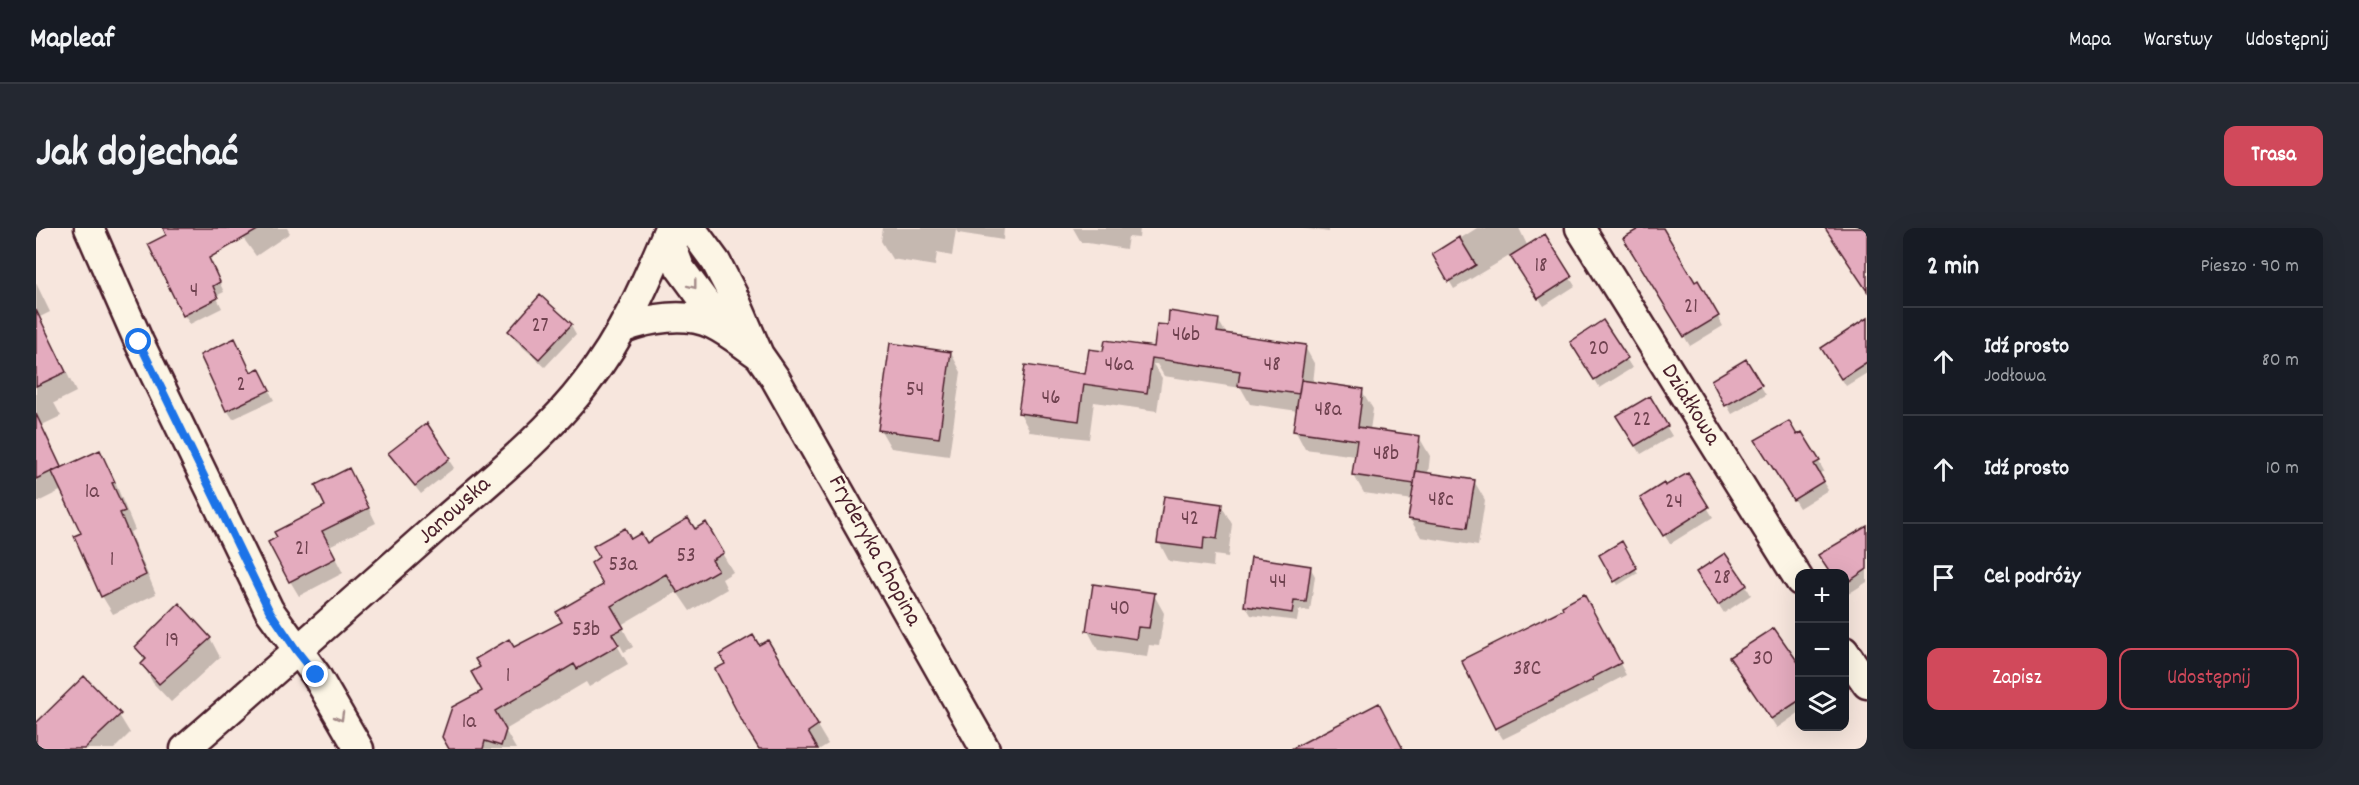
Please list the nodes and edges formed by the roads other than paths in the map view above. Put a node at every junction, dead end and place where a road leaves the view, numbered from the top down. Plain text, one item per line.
1 (89, 228) edge
2 (1580, 228) edge
3 (676, 230) edge
4 (624, 328) junction
5 (728, 334) junction
6 (759, 355) junction
7 (1795, 573) edge
8 (297, 651) junction
9 (1849, 657) edge
10 (1867, 684) edge
11 (185, 749) edge
12 (358, 749) edge
13 (985, 749) edge

1 - 8 street
2 - 7 street, Działkowa
3 - 4 street, Janowska
3 -> 5 street, Fryderyka Chopina
3 - 6 street, Fryderyka Chopina
4 - 5 street, Fryderyka Chopina
4 - 8 street, Janowska
5 - 6 street, Fryderyka Chopina
6 - 13 street, Fryderyka Chopina
8 - 11 street, Janowska
8 -> 12 street
9 - 10 street

